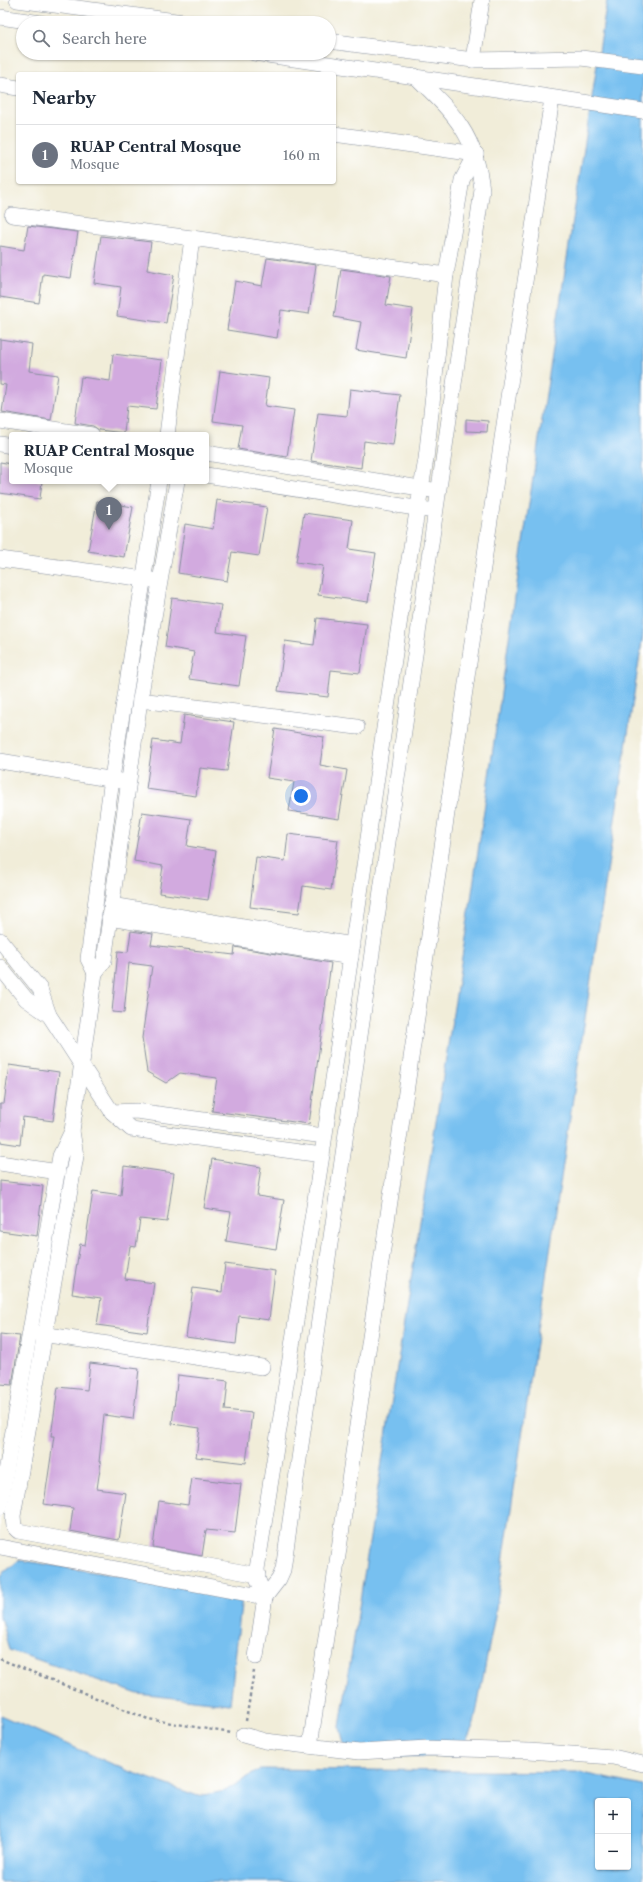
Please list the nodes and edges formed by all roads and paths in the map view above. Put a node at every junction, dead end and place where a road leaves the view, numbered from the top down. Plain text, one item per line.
1 (17, 0) edge
2 (482, 0) edge
3 (57, 3) edge
4 (144, 16) edge
5 (0, 17) edge
6 (16, 19) edge
7 (336, 42) edge
8 (303, 60) edge
9 (473, 60) junction
10 (643, 66) edge
11 (415, 76) junction
12 (0, 85) edge
13 (16, 88) edge
14 (552, 98) junction
15 (643, 111) edge
16 (336, 134) edge
17 (476, 154) junction
18 (12, 215) dead end
19 (192, 238) junction
20 (446, 275) junction
21 (0, 422) edge
22 (71, 432) edge
23 (168, 432) edge
24 (209, 453) edge
25 (209, 475) edge
26 (158, 484) edge
27 (176, 484) edge
28 (422, 488) junction
29 (439, 491) junction
30 (419, 508) junction
31 (437, 511) junction
32 (0, 559) edge
33 (143, 579) junction
34 (160, 581) junction
35 (140, 700) junction
36 (357, 727) dead end
37 (0, 761) edge
38 (128, 782) junction
39 (110, 912) junction
40 (0, 940) edge
41 (352, 951) junction
42 (373, 956) junction
43 (0, 967) edge
44 (95, 973) junction
45 (49, 1015) junction
46 (82, 1065) junction
47 (72, 1131) junction
48 (323, 1146) junction
49 (344, 1149) junction
50 (0, 1163) edge
51 (58, 1172) junction
52 (38, 1333) junction
53 (262, 1367) dead end
54 (0, 1507) edge
55 (0, 1547) edge
56 (258, 1575) junction
57 (265, 1597) junction
58 (256, 1657) joint
59 (0, 1659) edge
60 (243, 1735) junction
61 (310, 1746) junction
62 (643, 1764) edge

1 - 3 street
2 - 9 street
3 - 4 street
5 - 6 street
7 - 9 street
8 - 11 street
9 - 10 street
11 - 14 street
11 - 17 street
12 - 13 street
14 - 15 street
14 - 61 street
16 - 17 street
17 - 20 street
17 - 29 street
18 - 19 street
19 - 20 street
19 - 23 street
20 - 28 street
21 - 22 street
24 - 28 street
25 - 30 street
26 - 33 street
27 - 34 street
28 - 29 street
28 - 30 street
29 - 31 street
30 - 31 street
30 - 41 street
31 - 42 street
32 - 33 street
33 - 34 street
33 - 44 street
34 - 35 street
35 - 36 street
35 - 38 street
37 - 38 street
38 - 39 street
39 - 41 street
39 - 44 street
40 - 45 street
41 - 42 street
41 - 48 street
42 - 49 street
43 - 45 street
44 - 46 street
45 - 46 street
46 - 47 street
46 - 48 street
47 - 51 street
47 - 52 street
48 - 49 street
48 - 56 street
49 - 57 street
50 - 51 street
51 - 52 street
52 - 53 street
52 - 54 street
52 - 56 street
55 - 57 street
56 - 57 street
57 - 58 street
58 - 60 path
59 - 60 path
60 - 61 street
61 - 62 street

